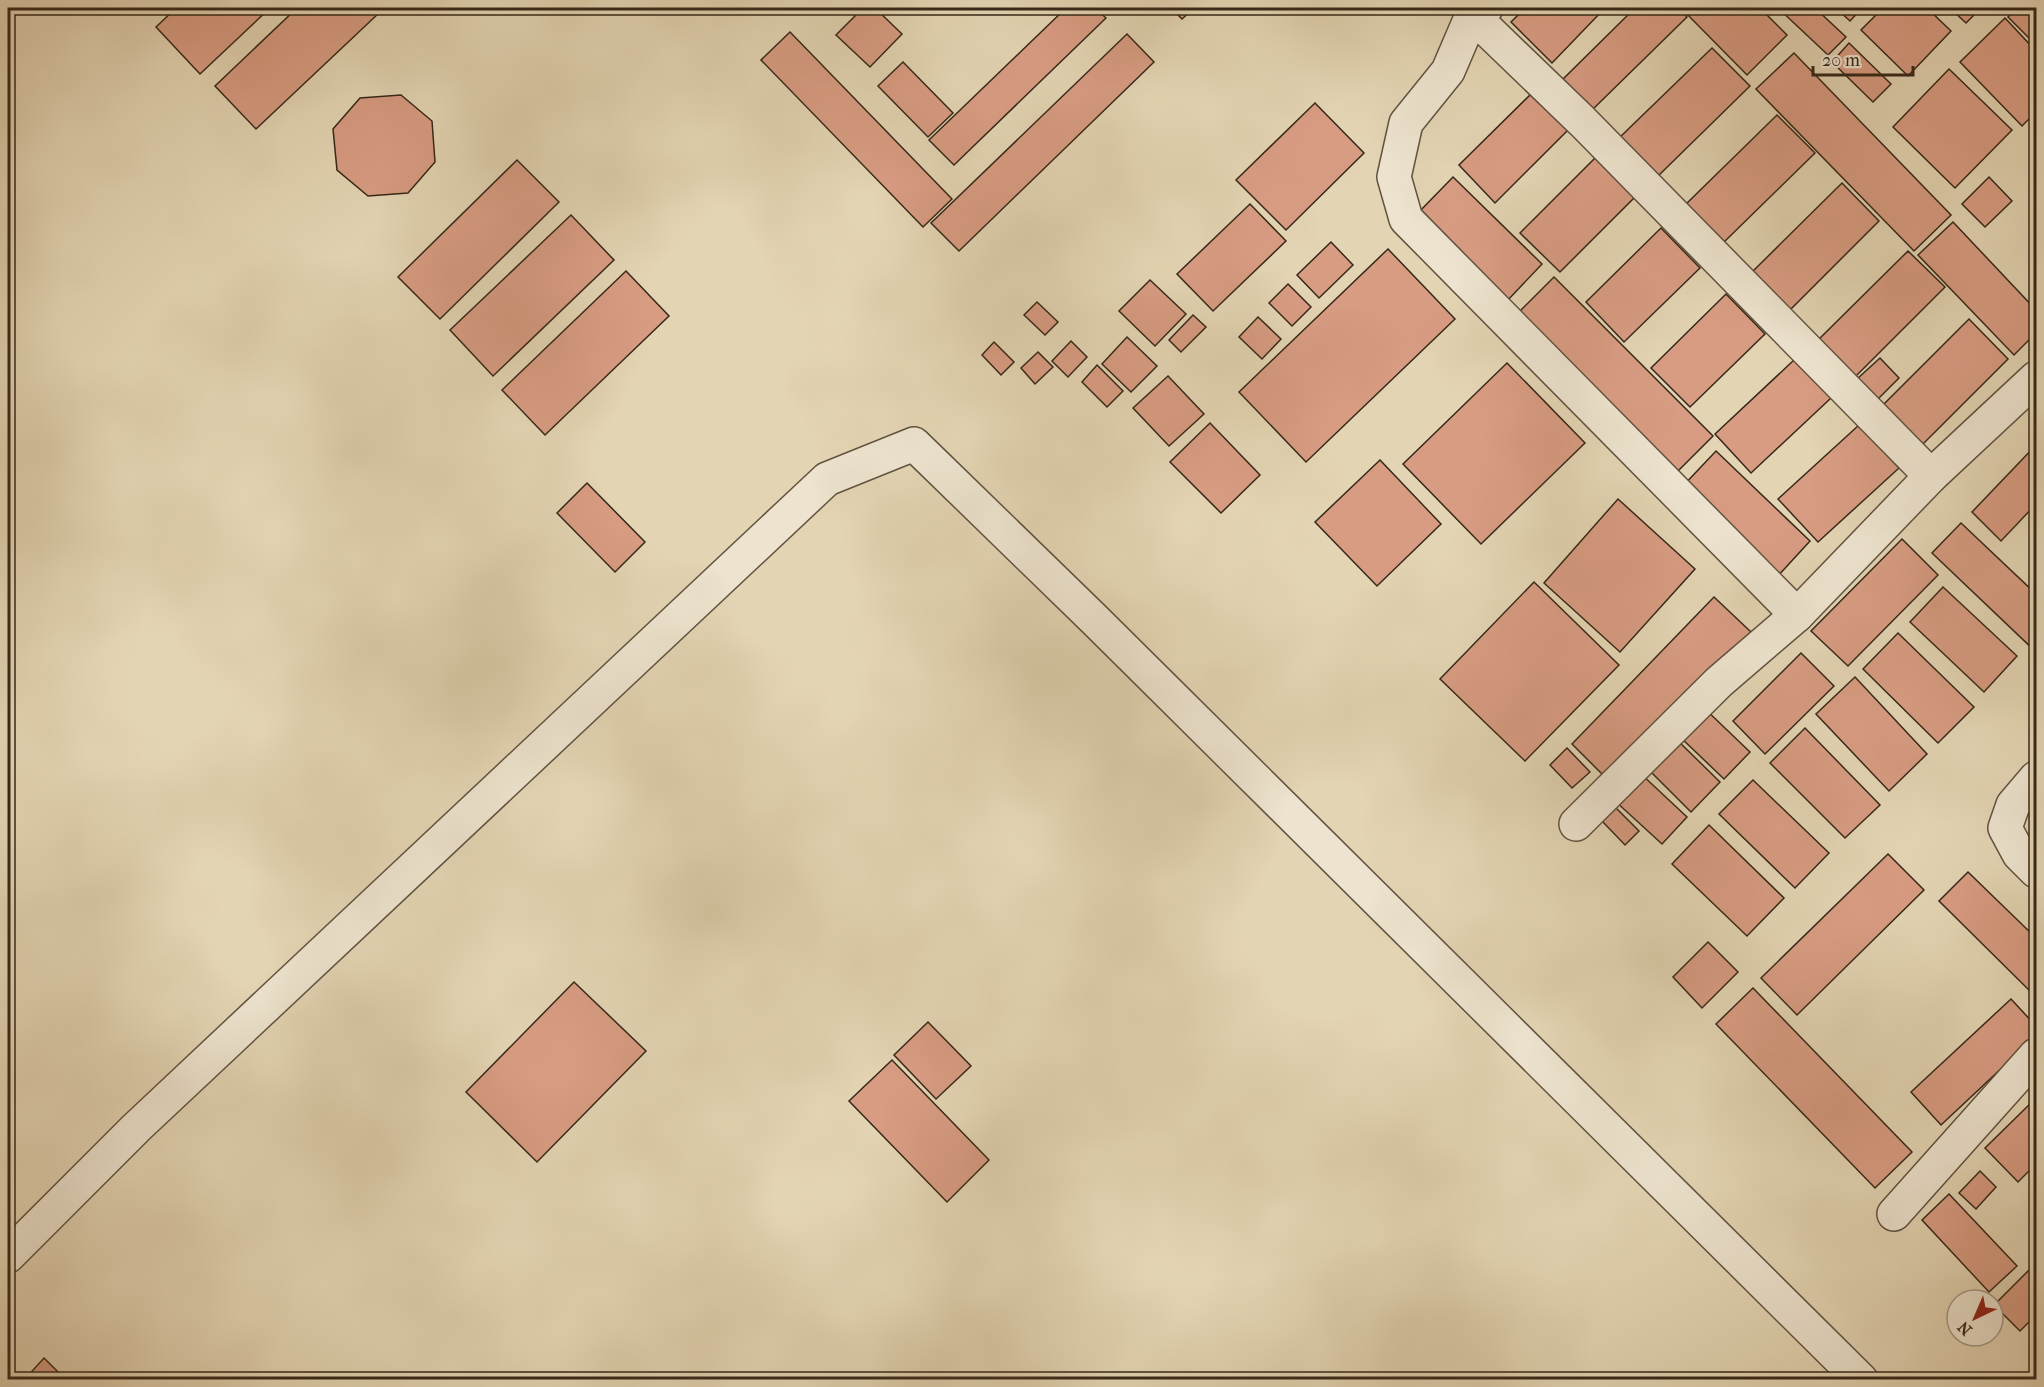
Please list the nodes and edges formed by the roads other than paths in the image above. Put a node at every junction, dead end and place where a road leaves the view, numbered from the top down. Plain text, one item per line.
1 (1479, 11) edge
2 (2037, 378) edge
3 (1931, 476) junction
4 (1797, 615) junction
5 (2037, 778) edge
6 (1576, 824) dead end
7 (2037, 871) edge
8 (2037, 1055) edge
9 (1894, 1214) dead end
10 (8, 1256) edge
11 (1860, 1380) edge

1 - 3 street
1 - 4 street
2 - 3 street
3 - 4 street
4 - 6 street
5 - 7 street
8 - 9 street
10 - 11 street

